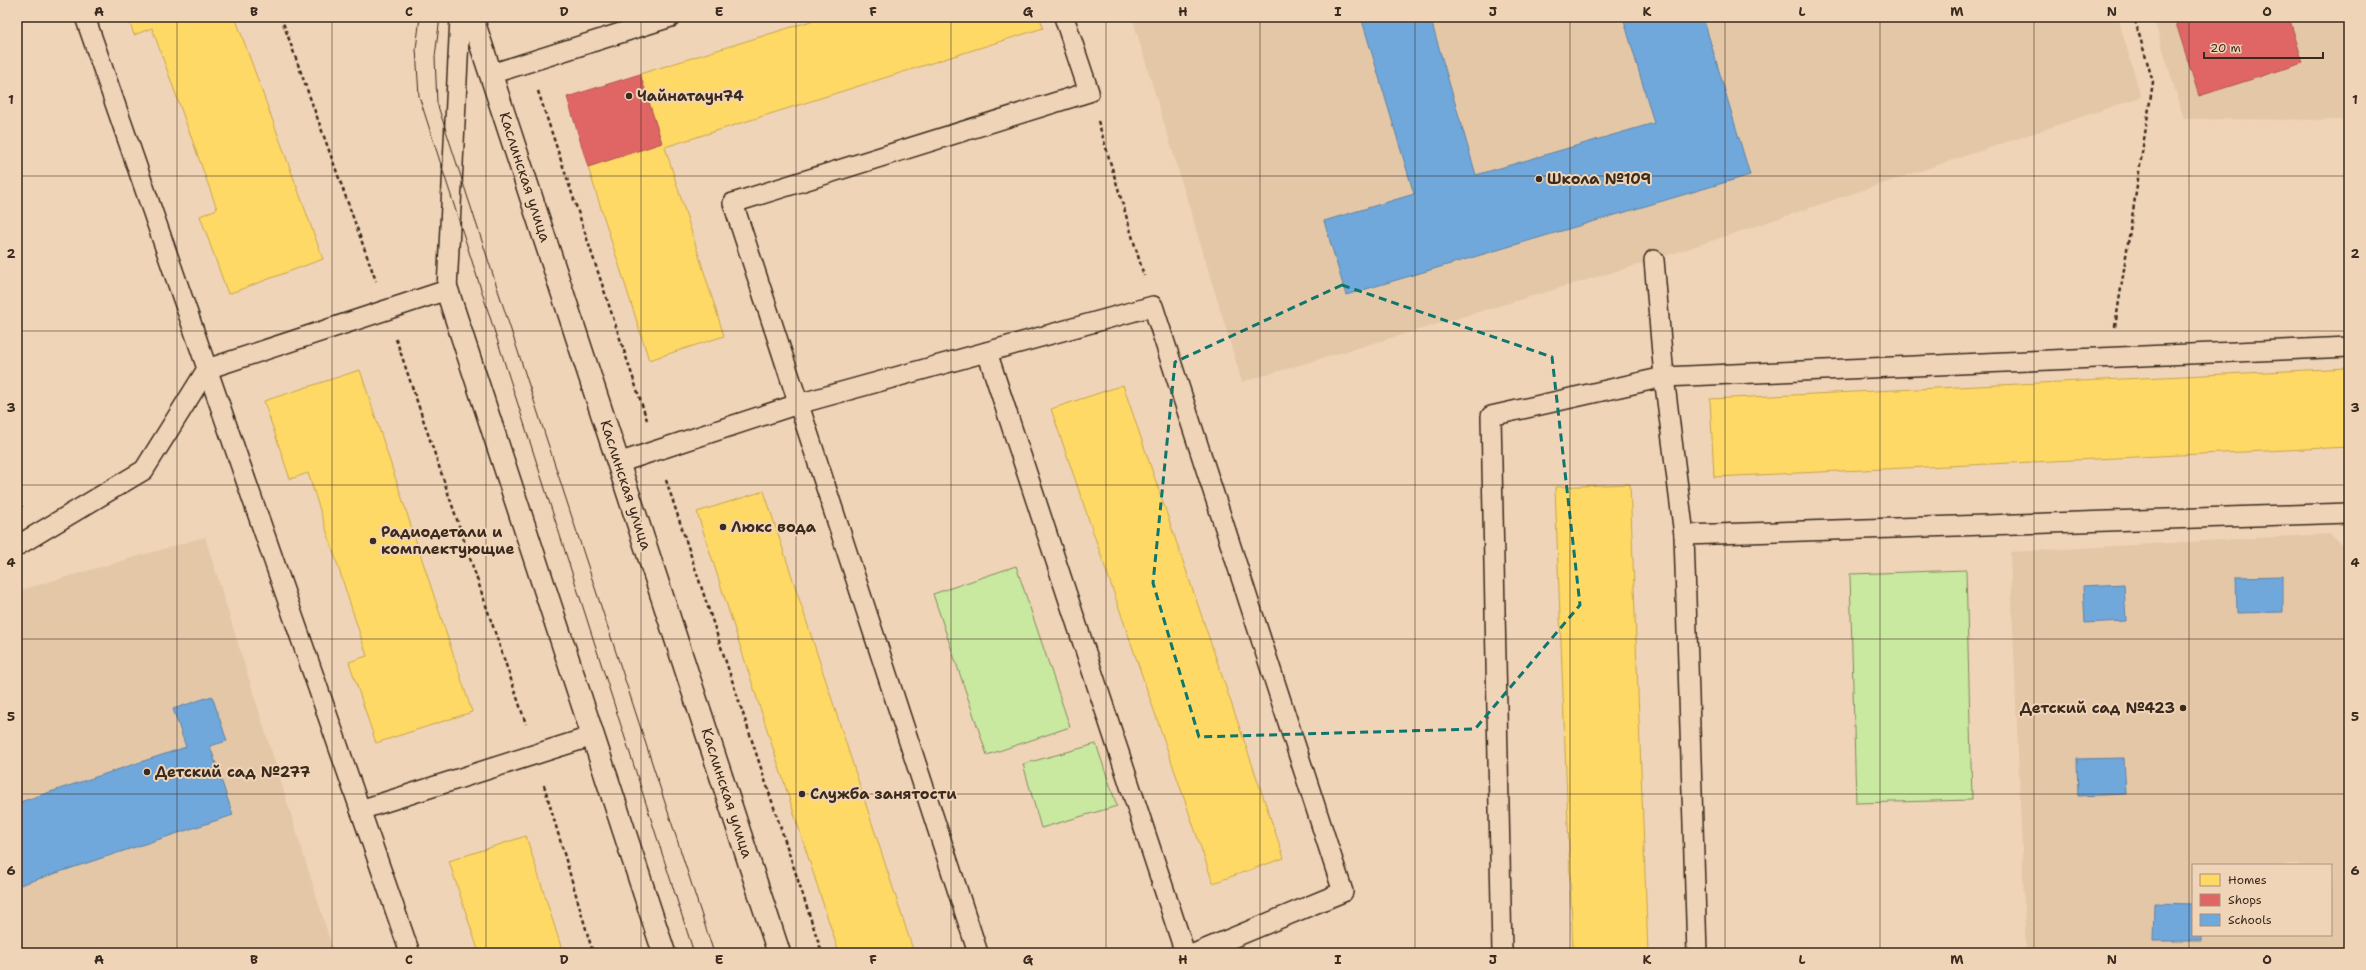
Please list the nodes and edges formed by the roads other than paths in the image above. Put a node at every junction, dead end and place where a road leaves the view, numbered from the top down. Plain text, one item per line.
1 (85, 17) edge
2 (460, 17) edge
3 (472, 17) edge
4 (671, 17) edge
5 (1064, 17) edge
6 (491, 74) junction
7 (1654, 260) dead end
8 (447, 290) junction
9 (2349, 347) edge
10 (987, 352) junction
11 (207, 369) junction
12 (1664, 377) junction
13 (798, 404) junction
14 (618, 463) junction
15 (2349, 513) edge
16 (1684, 535) junction
17 (17, 546) edge
18 (593, 736) junction
19 (360, 810) junction
20 (410, 953) edge
21 (664, 953) edge
22 (779, 953) edge
23 (978, 953) edge
24 (1186, 953) edge
25 (1196, 953) edge
26 (1502, 953) edge
27 (1697, 953) edge

1 - 11 lane
2 - 8 lane
3 - 6 main road, Каслинская улица
4 - 6 lane
5 - 13 lane
6 - 14 main road, Каслинская улица
7 - 12 lane
8 - 11 lane
8 - 18 main road
9 - 12 lane
10 - 13 lane
10 - 24 lane
10 - 25 lane
11 - 17 lane
11 - 19 lane
12 - 16 lane
12 - 26 lane
13 - 14 lane
13 - 23 lane
14 - 22 main road, Каслинская улица
15 - 16 lane
16 - 27 lane
18 - 19 lane
18 - 21 main road
19 - 20 lane

